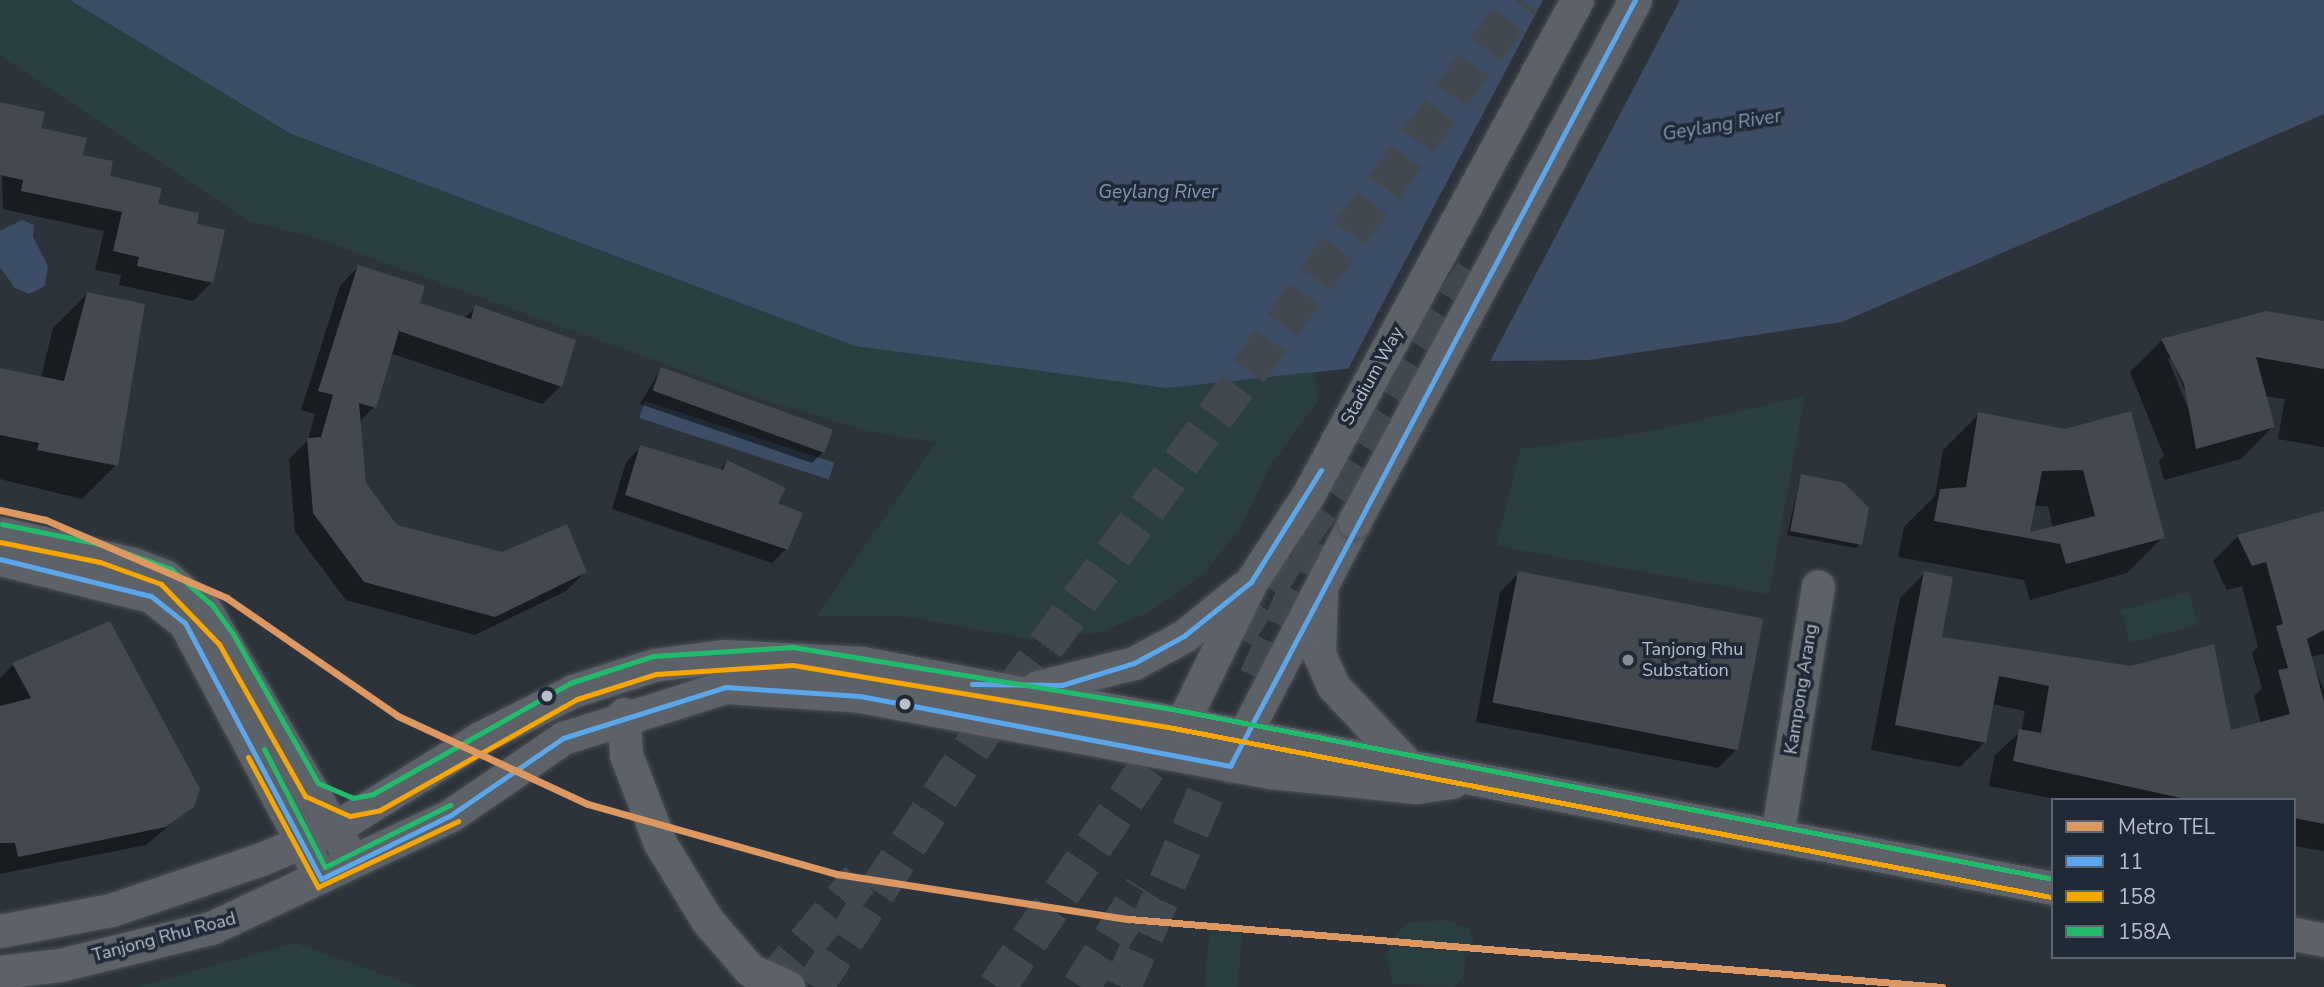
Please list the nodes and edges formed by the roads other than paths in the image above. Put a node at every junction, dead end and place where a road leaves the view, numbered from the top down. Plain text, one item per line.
1 (1577, 0) edge
2 (1634, 0) edge
3 (0, 533) edge
4 (0, 559) edge
5 (1251, 582) junction
6 (1322, 583) junction
7 (1818, 586) dead end
8 (196, 617) junction
9 (1012, 689) junction
10 (624, 714) junction
11 (1184, 721) junction
12 (1243, 735) junction
13 (1168, 752) junction
14 (1404, 761) junction
15 (1230, 766) junction
16 (1478, 778) junction
17 (312, 790) junction
18 (376, 802) junction
19 (335, 828) junction
20 (1777, 836) junction
21 (302, 840) junction
22 (353, 864) junction
23 (321, 878) junction
24 (2051, 888) edge
25 (0, 931) edge
26 (2296, 934) edge
27 (2324, 940) edge
28 (0, 972) edge
29 (788, 987) edge

1 - 5 street, Stadium Way
2 - 6 street, bridge
3 - 8 street
4 - 8 street
5 - 9 street
5 - 11 street, Stadium Way
6 - 12 street
6 - 14 street
7 - 20 street, Kampong Arang
8 - 17 street
8 - 21 street
9 - 11 street, Tanjong Rhu Road
9 - 18 street, Tanjong Rhu Road
10 - 13 street, Tanjong Rhu Road
10 - 22 street, Tanjong Rhu Road
10 - 29 street
11 - 12 street, Tanjong Rhu Road
11 - 13 street, Stadium Way
12 - 14 street, Tanjong Rhu Road
12 - 15 street
13 - 15 street, Tanjong Rhu Road
14 - 16 street, Tanjong Rhu Road
15 - 16 street, Tanjong Rhu Road
16 - 20 street, Tanjong Rhu Road
17 - 18 street, Tanjong Rhu Road
17 - 19 street
18 - 19 street, Tanjong Rhu Road
19 - 21 street, Tanjong Rhu Road
19 - 22 street
20 - 24 street, Tanjong Rhu Road
21 - 23 street
21 - 25 street, Tanjong Rhu Road
22 - 23 street, Tanjong Rhu Road
23 - 28 street, Tanjong Rhu Road
26 - 27 street

